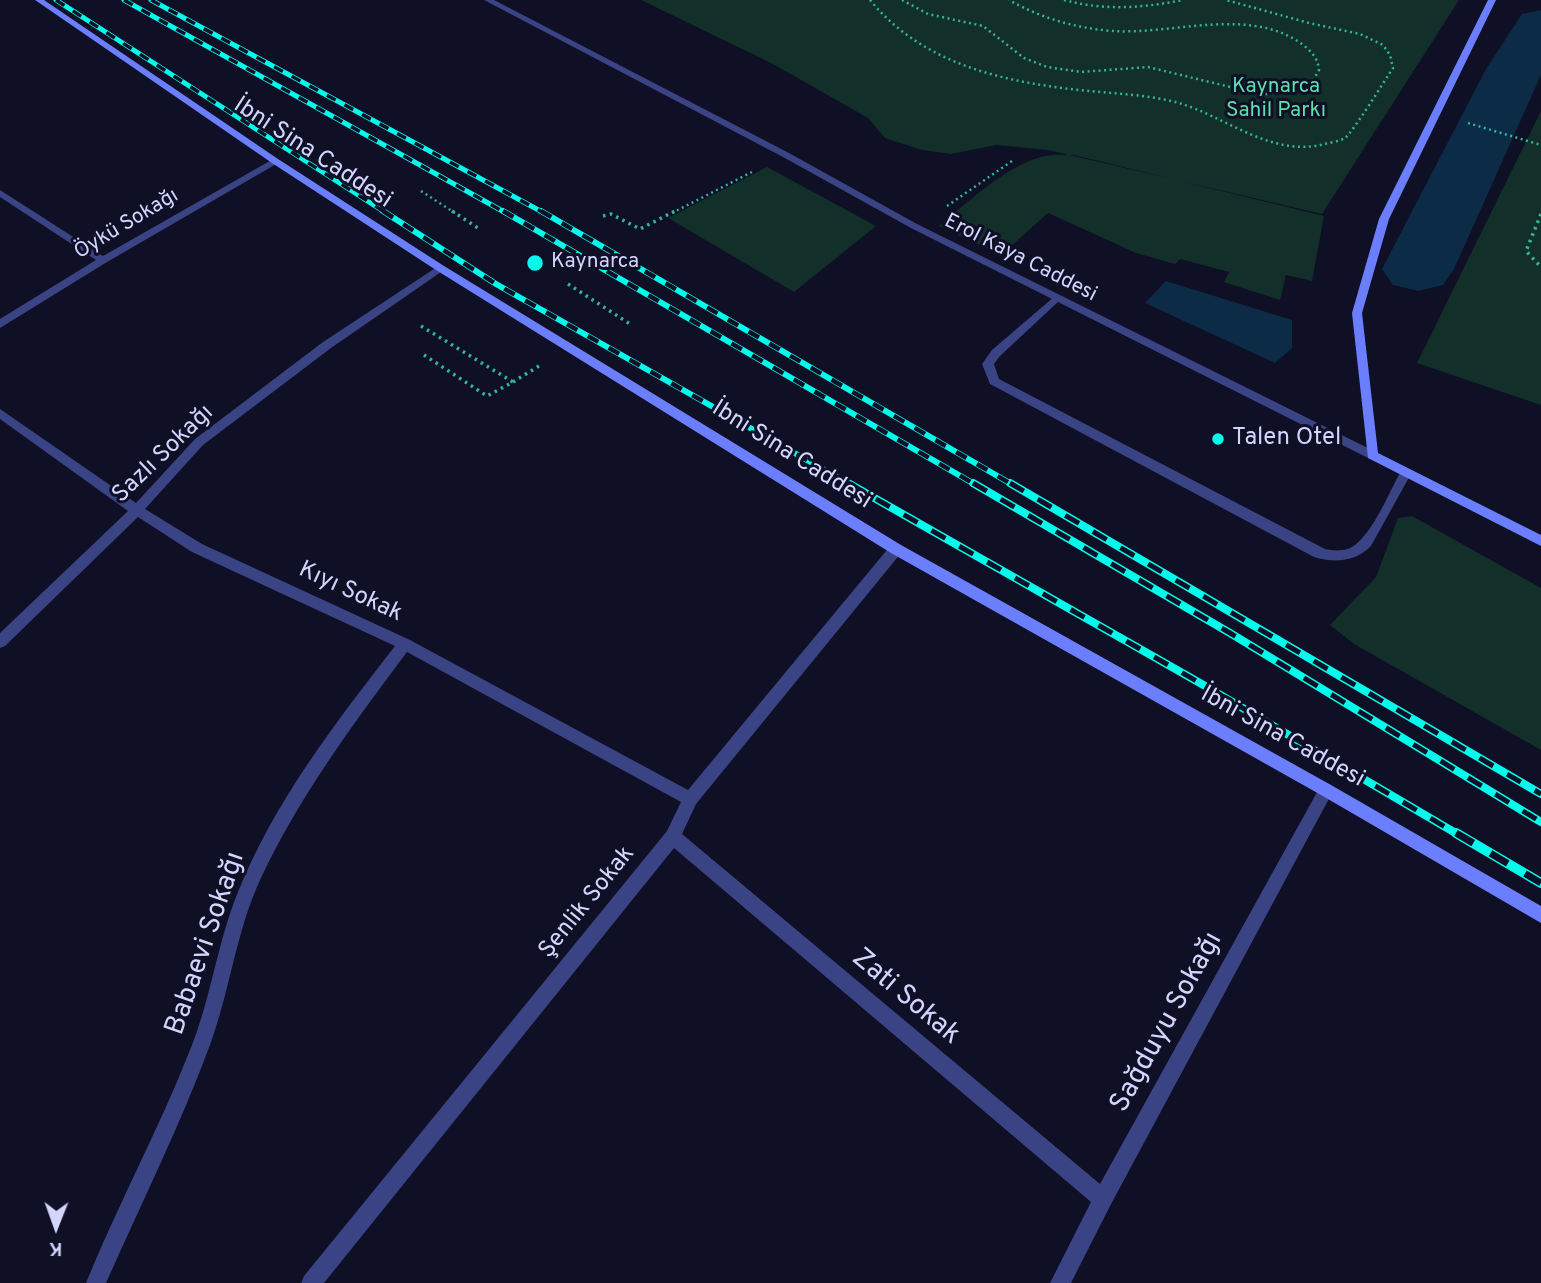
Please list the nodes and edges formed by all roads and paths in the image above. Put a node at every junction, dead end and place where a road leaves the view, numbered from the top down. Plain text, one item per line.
1 (38, 0) edge
2 (488, 0) edge
3 (870, 0) edge
4 (902, 0) edge
5 (1009, 0) edge
6 (1064, 0) edge
7 (1183, 0) edge
8 (1226, 0) edge
9 (1492, 0) edge
10 (1480, 127) dead end
11 (1540, 144) edge
12 (786, 155) junction
13 (275, 161) junction
14 (1012, 161) dead end
15 (421, 191) dead end
16 (0, 193) edge
17 (1541, 214) edge
18 (603, 216) dead end
19 (914, 226) junction
20 (481, 230) dead end
21 (103, 260) junction
22 (1541, 267) edge
23 (440, 268) junction
24 (568, 284) dead end
25 (1055, 299) junction
26 (0, 324) edge
27 (630, 324) dead end
28 (421, 326) dead end
29 (424, 355) dead end
30 (0, 413) edge
31 (1372, 455) junction
32 (1406, 472) junction
33 (137, 510) junction
34 (1541, 541) edge
35 (896, 550) junction
36 (0, 642) edge
37 (405, 644) junction
38 (1326, 790) junction
39 (690, 800) junction
40 (673, 837) junction
41 (1541, 915) edge
42 (1103, 1199) junction
43 (96, 1283) edge
44 (311, 1283) edge
45 (1060, 1283) edge

1 - 13 street, İbni Sina Caddesi
2 - 12 street, Erol Kaya Caddesi
3 - 8 path
4 - 5 path
6 - 7 path
9 - 31 street
10 - 11 path
12 - 18 path
12 - 19 street, Erol Kaya Caddesi
13 - 21 street, Öykü Sokağı
13 - 23 street, İbni Sina Caddesi
14 - 19 path
15 - 20 path
16 - 21 street
17 - 22 path
19 - 25 street, Erol Kaya Caddesi
21 - 26 street, Öykü Sokağı
23 - 33 street, Sazlı Sokağı
23 - 35 street, İbni Sina Caddesi
24 - 27 path
25 - 31 street, Erol Kaya Caddesi
25 - 32 street
28 - 29 path
30 - 33 street, Kıyı Sokak
31 - 32 street, Erol Kaya Caddesi
32 - 34 street, Erol Kaya Caddesi
33 - 36 street, Sazlı Sokağı
33 - 37 street, Kıyı Sokak
35 - 38 street, İbni Sina Caddesi
35 - 39 street, Şenlik Sokak
37 - 39 street, Kıyı Sokak
37 - 43 street, Babaevi Sokağı
38 - 41 street, İbni Sina Caddesi
38 - 42 street, Sağduyu Sokağı
39 - 40 street, Şenlik Sokak
40 - 42 street, Zati Sokak
40 - 44 street, Şenlik Sokak
42 - 45 street, Sağduyu Sokağı

